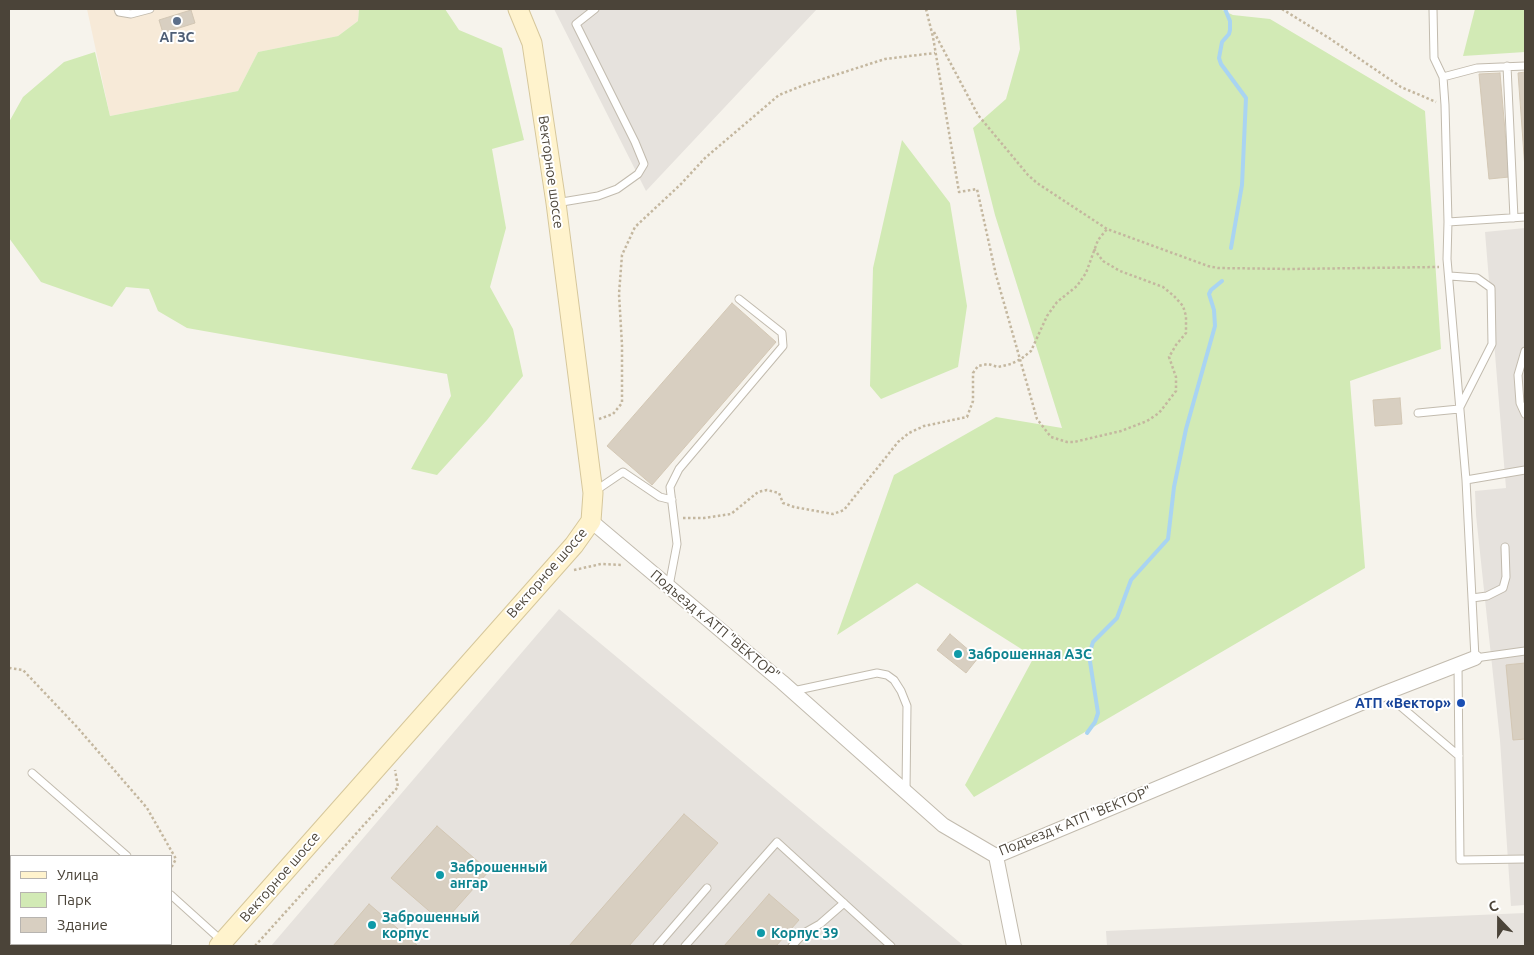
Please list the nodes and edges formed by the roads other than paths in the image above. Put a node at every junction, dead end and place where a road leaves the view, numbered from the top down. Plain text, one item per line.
1 (118, 9) edge
2 (150, 9) edge
3 (518, 9) edge
4 (595, 9) edge
5 (1433, 9) edge
6 (1507, 66) junction
7 (1525, 66) edge
8 (1443, 77) junction
9 (556, 203) junction
10 (1525, 217) edge
11 (1514, 218) junction
12 (1448, 222) junction
13 (1450, 276) junction
14 (739, 299) dead end
15 (1525, 351) edge
16 (1459, 409) junction
17 (1418, 413) dead end
18 (1525, 414) edge
19 (1525, 470) edge
20 (1466, 480) junction
21 (593, 493) junction
22 (672, 500) junction
23 (591, 521) junction
24 (1505, 547) dead end
25 (669, 586) junction
26 (1472, 598) junction
27 (1525, 651) edge
28 (1475, 658) junction
29 (1458, 666) junction
30 (792, 691) junction
31 (1385, 693) junction
32 (1459, 756) junction
33 (32, 773) dead end
34 (906, 791) junction
35 (126, 855) edge
36 (996, 856) junction
37 (1525, 859) edge
38 (707, 888) dead end
39 (172, 896) edge
40 (844, 903) junction
41 (221, 944) edge
42 (656, 946) edge
43 (685, 946) edge
44 (792, 946) edge
45 (891, 946) edge
46 (1014, 946) edge

1 - 2 lane
3 - 9 main road, Векторное шоссе
4 - 9 lane
5 - 8 lane
6 - 7 lane
6 - 8 lane
6 - 11 lane
8 - 12 lane
9 - 21 main road, Векторное шоссе
10 - 11 lane
11 - 12 lane
12 - 13 lane
13 - 16 lane
13 - 16 lane
14 - 22 lane
15 - 18 lane
16 - 17 lane
16 - 20 lane
19 - 20 lane
20 - 26 lane
21 - 22 lane
21 - 23 main road, Векторное шоссе
22 - 25 lane
23 - 25 street, Подъезд к АТП "ВЕКТОР"
23 - 41 main road, Векторное шоссе
24 - 26 lane
25 - 30 street, Подъезд к АТП "ВЕКТОР"
26 - 28 lane
27 - 28 lane
28 - 29 street, Подъезд к АТП "ВЕКТОР"
29 - 31 street, Подъезд к АТП "ВЕКТОР"
29 - 32 lane
30 - 34 street, Подъезд к АТП "ВЕКТОР"
30 - 34 lane
31 - 32 lane
31 - 36 street, Подъезд к АТП "ВЕКТОР"
32 - 37 lane
33 - 35 lane
34 - 36 street, Подъезд к АТП "ВЕКТОР"
36 - 46 street
38 - 42 lane
39 - 41 lane
40 - 43 lane
40 - 44 lane
40 - 45 lane

